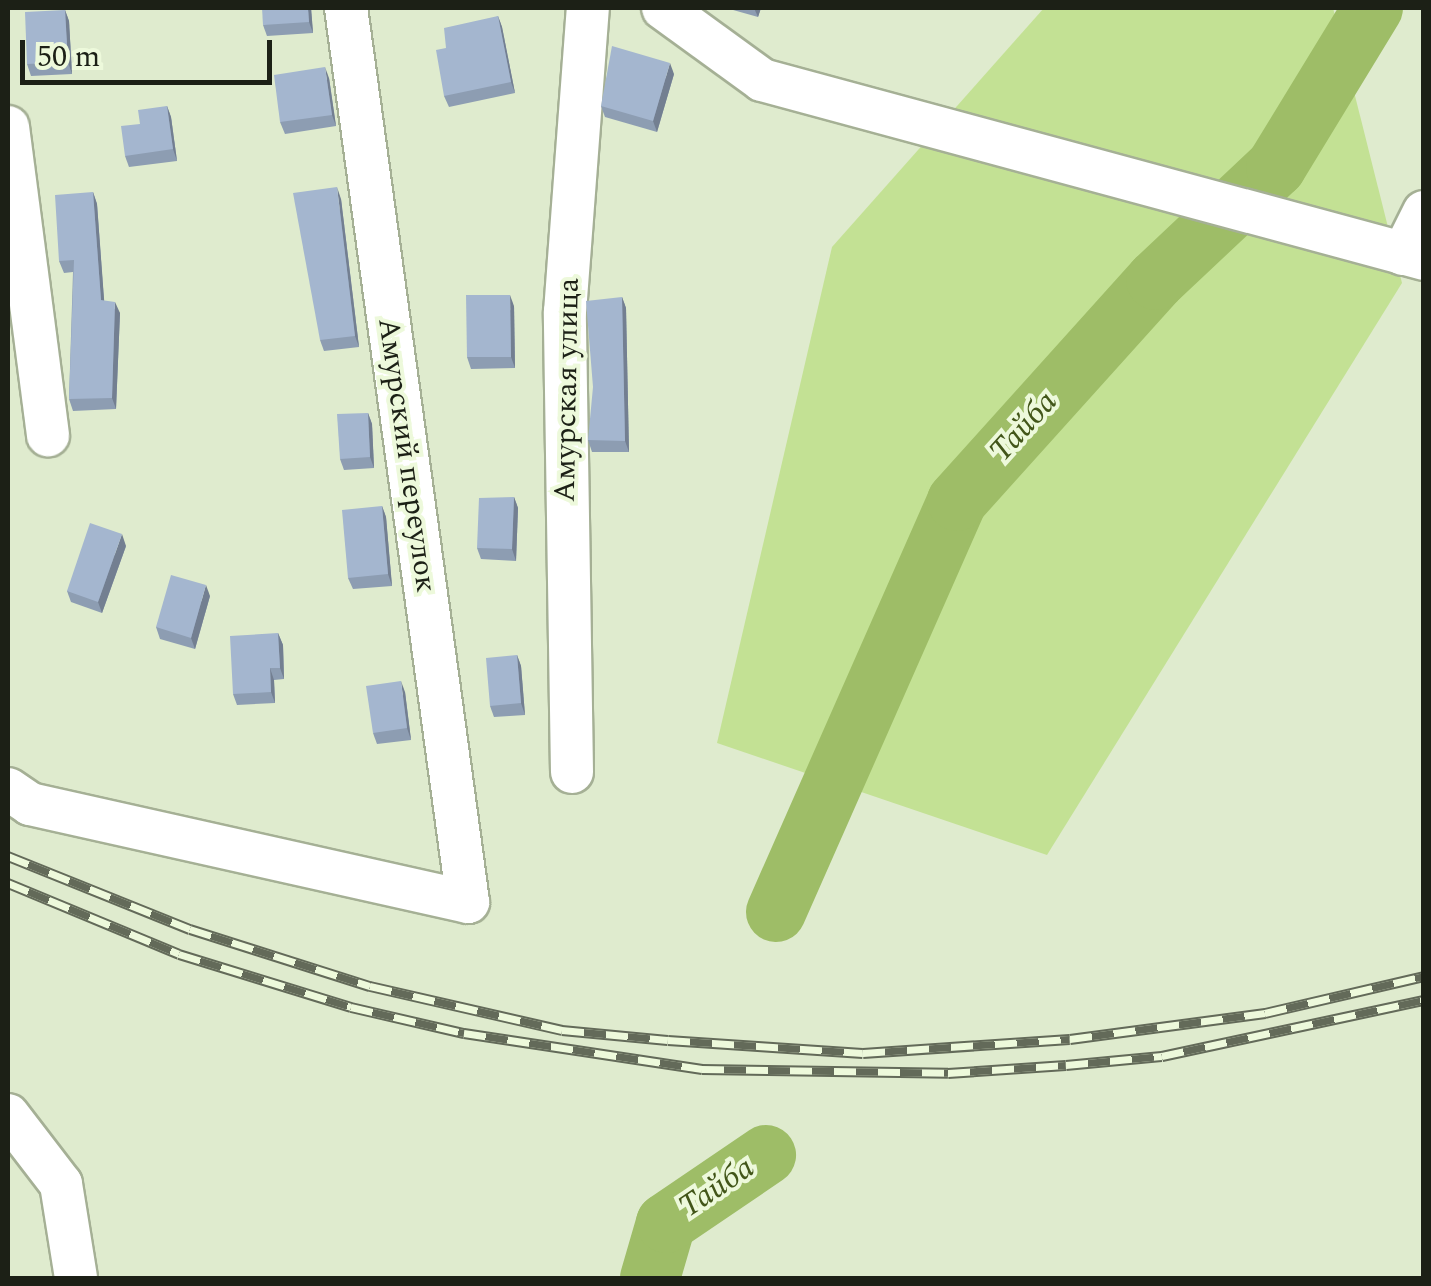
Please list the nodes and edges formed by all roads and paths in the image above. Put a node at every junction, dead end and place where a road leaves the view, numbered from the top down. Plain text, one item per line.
1 (346, 8) edge
2 (588, 8) edge
3 (663, 8) edge
4 (8, 127) edge
5 (1424, 212) edge
6 (1414, 256) edge
7 (48, 435) dead end
8 (572, 772) dead end
9 (8, 789) edge
10 (8, 1115) edge
11 (76, 1278) edge

1 - 9 street, Амурский переулок
2 - 8 street, Амурская улица
3 - 6 street
4 - 7 street
5 - 6 street
10 - 11 street

